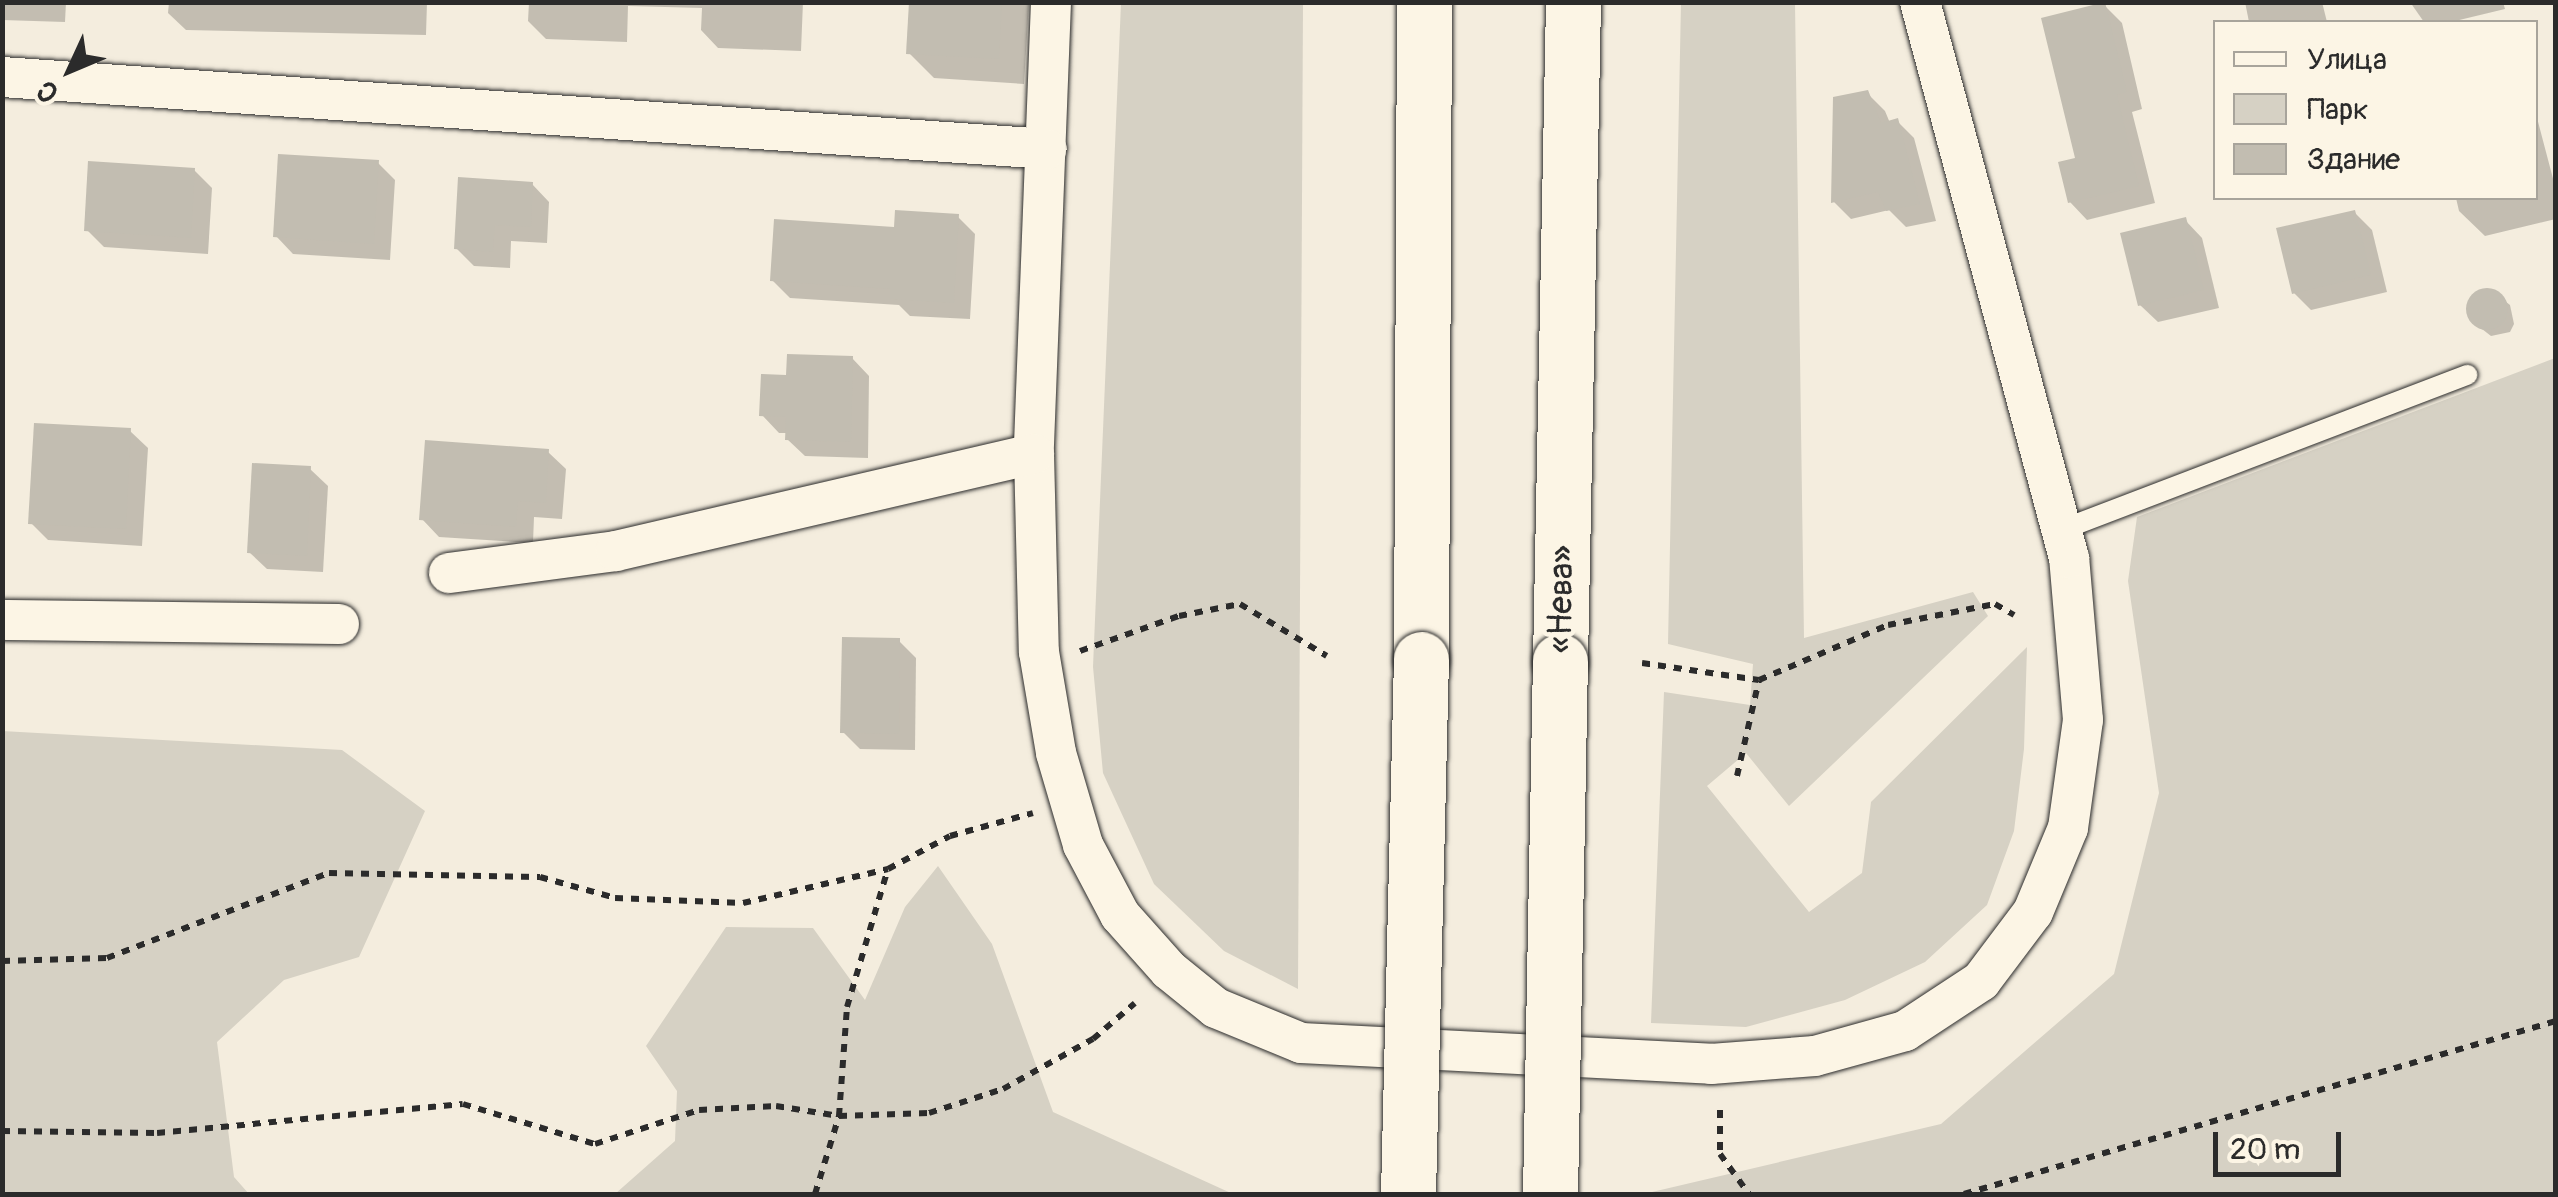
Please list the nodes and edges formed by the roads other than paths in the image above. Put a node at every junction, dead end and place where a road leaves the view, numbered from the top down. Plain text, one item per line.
1 (1052, 2) edge
2 (1424, 2) edge
3 (1573, 2) edge
4 (1920, 2) edge
5 (2, 77) edge
6 (1047, 150) junction
7 (2468, 375) dead end
8 (1034, 454) junction
9 (2061, 530) junction
10 (449, 573) dead end
11 (2, 620) edge
12 (339, 624) dead end
13 (1408, 1194) edge
14 (1550, 1194) edge

1 - 6 street
2 - 13 highway, bridge
3 - 14 highway, «Нева», bridge
4 - 9 street
5 - 6 street
6 - 8 street
7 - 9 lane
8 - 9 street
8 - 10 street
11 - 12 street

